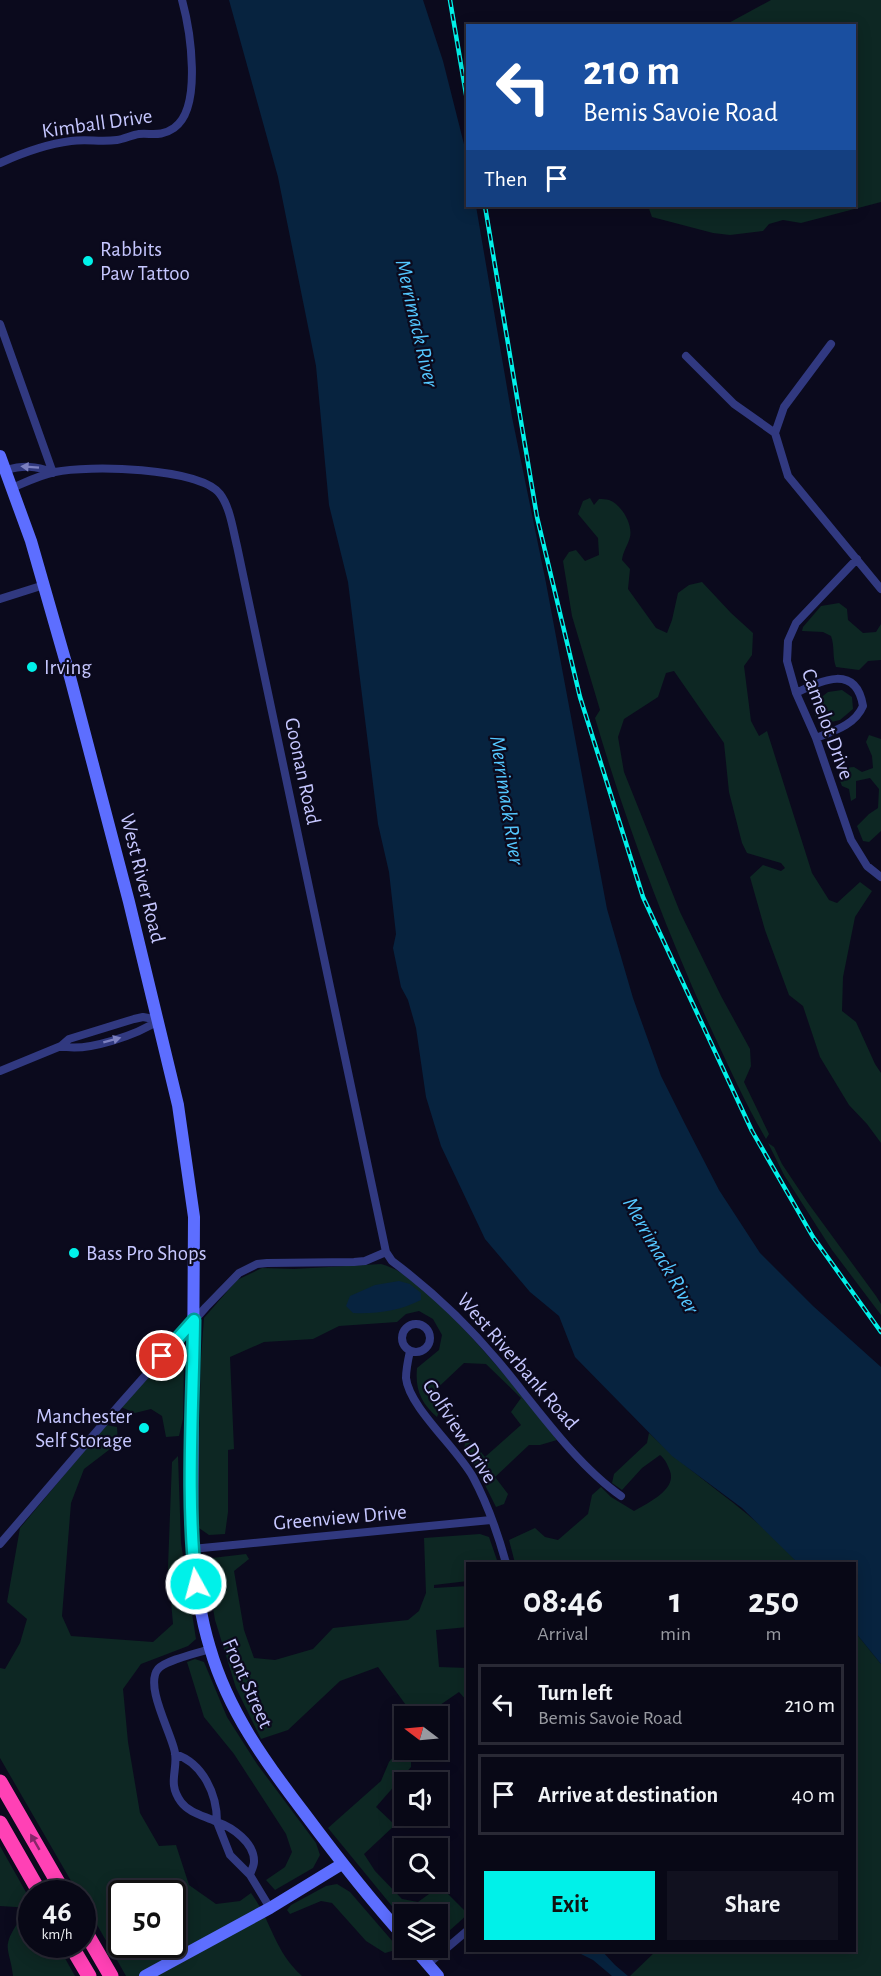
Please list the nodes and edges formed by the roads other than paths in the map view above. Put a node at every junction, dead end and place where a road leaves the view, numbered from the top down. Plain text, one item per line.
1 (182, 0) edge
2 (0, 163) edge
3 (0, 324) edge
4 (831, 344) dead end
5 (686, 356) dead end
6 (775, 433) junction
7 (0, 456) edge
8 (6, 470) junction
9 (53, 472) junction
10 (12, 488) junction
11 (857, 559) junction
12 (44, 585) junction
13 (881, 590) edge
14 (0, 598) edge
15 (796, 693) junction
16 (816, 738) junction
17 (881, 877) edge
18 (159, 1020) junction
19 (62, 1046) junction
20 (0, 1071) edge
21 (386, 1252) junction
22 (194, 1320) junction
23 (410, 1351) dead end
24 (621, 1496) dead end
25 (491, 1520) junction
26 (0, 1544) edge
27 (192, 1549) junction
28 (506, 1562) edge
29 (210, 1649) junction
30 (175, 1754) junction
31 (0, 1782) edge
32 (217, 1822) junction
33 (0, 1823) edge
34 (342, 1864) junction
35 (250, 1875) junction
36 (33, 1880) edge
37 (57, 1880) edge
38 (270, 1908) junction
39 (394, 1925) edge
40 (466, 1932) edge
41 (96, 1950) edge
42 (78, 1958) edge
43 (423, 1958) edge
44 (428, 1964) junction
45 (89, 1976) edge
46 (111, 1976) edge
47 (145, 1976) edge
48 (438, 1976) edge

1 - 2 street, Kimball Drive
3 - 9 street
4 - 6 street
5 - 6 street
6 - 11 street
7 - 8 main road, West River Road
9 -> 8 street, Goonan Road
8 - 10 main road, West River Road
9 - 10 street, Goonan Road
9 - 21 street, Goonan Road
10 - 12 main road, West River Road
11 - 13 street
11 - 15 street, Camelot Drive
12 - 14 street
12 - 18 main road, West River Road
15 - 16 street, Camelot Drive
15 - 16 street
16 - 17 street, Camelot Drive
19 -> 18 street
18 - 19 street
18 - 22 main road, West River Road
19 - 20 street
21 - 22 street
21 - 24 street, West Riverbank Road
22 - 26 street
22 - 27 main road, Front Street
23 - 25 street, Golfview Drive
25 - 27 street, Greenview Drive
25 - 28 street, Golfview Drive
27 - 29 main road, Front Street
29 - 30 street
29 - 34 main road, Front Street
30 - 32 street
30 - 32 street
37 -> 31 highway
32 - 35 street
32 - 35 street
33 - 36 highway
34 - 38 main road
34 - 39 main road, Front Street
35 - 38 street
38 - 47 main road
40 - 44 street
41 - 46 highway
42 - 45 highway
43 - 44 main road
44 - 48 main road

